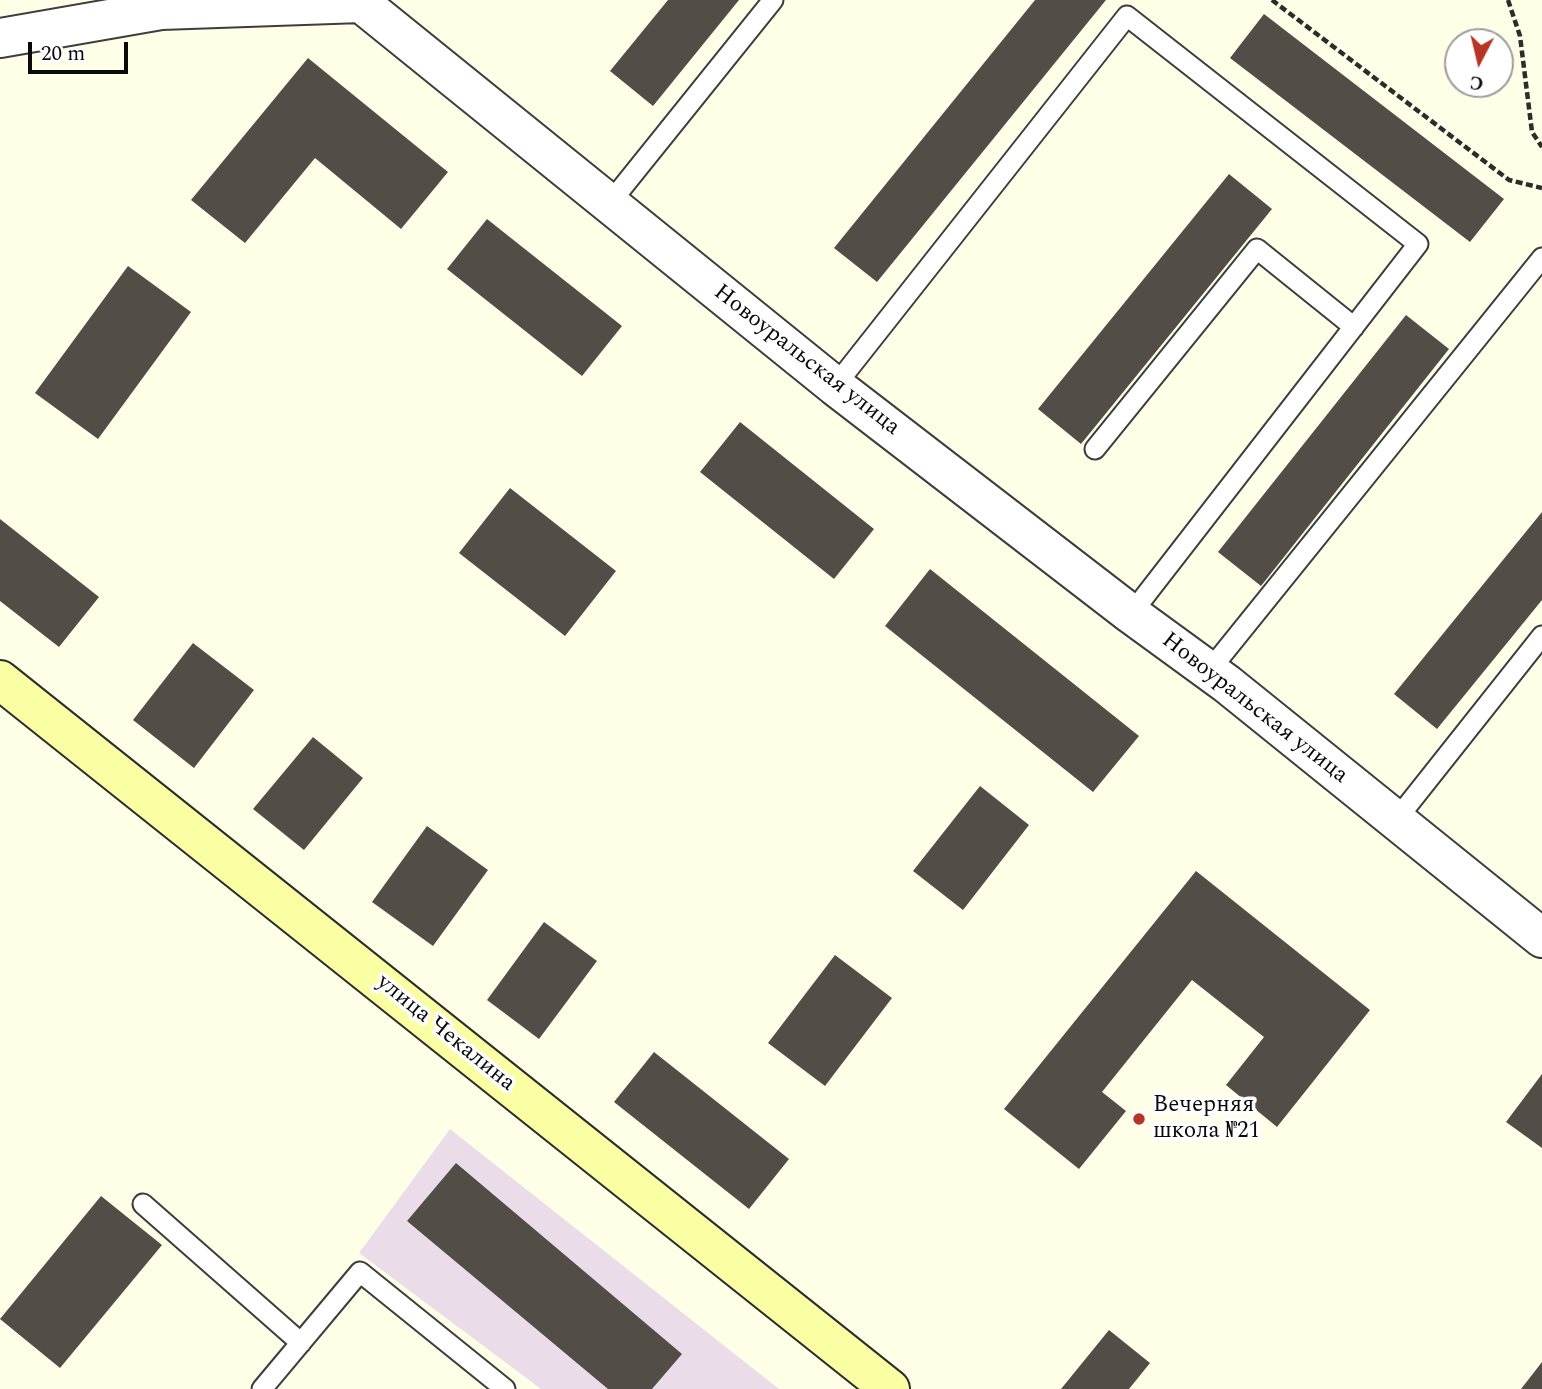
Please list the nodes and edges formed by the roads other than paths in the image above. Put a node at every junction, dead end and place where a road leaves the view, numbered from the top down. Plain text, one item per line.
1 (773, 0) edge
2 (363, 1) edge
3 (225, 3) edge
4 (0, 38) edge
5 (610, 204) junction
6 (1542, 258) edge
7 (1354, 327) junction
8 (835, 386) junction
9 (1095, 449) dead end
10 (1131, 614) junction
11 (1542, 636) edge
12 (1209, 671) junction
13 (0, 680) edge
14 (1396, 820) junction
15 (1542, 938) edge
16 (143, 1204) dead end
17 (301, 1342) junction
18 (262, 1389) edge
19 (505, 1389) edge
20 (890, 1389) edge

1 - 5 lane
2 - 3 street, Новоуральская улица
2 - 5 street, Новоуральская улица
3 - 4 street, Новоуральская улица
5 - 8 street, Новоуральская улица
6 - 12 lane
7 - 8 lane
7 - 9 lane
7 - 10 lane
8 - 10 street, Новоуральская улица
10 - 12 street, Новоуральская улица
11 - 14 lane
12 - 14 street, Новоуральская улица
13 - 20 main road, улица Чекалина
14 - 15 street, Новоуральская улица
16 - 17 lane
17 - 18 lane
17 - 19 lane

